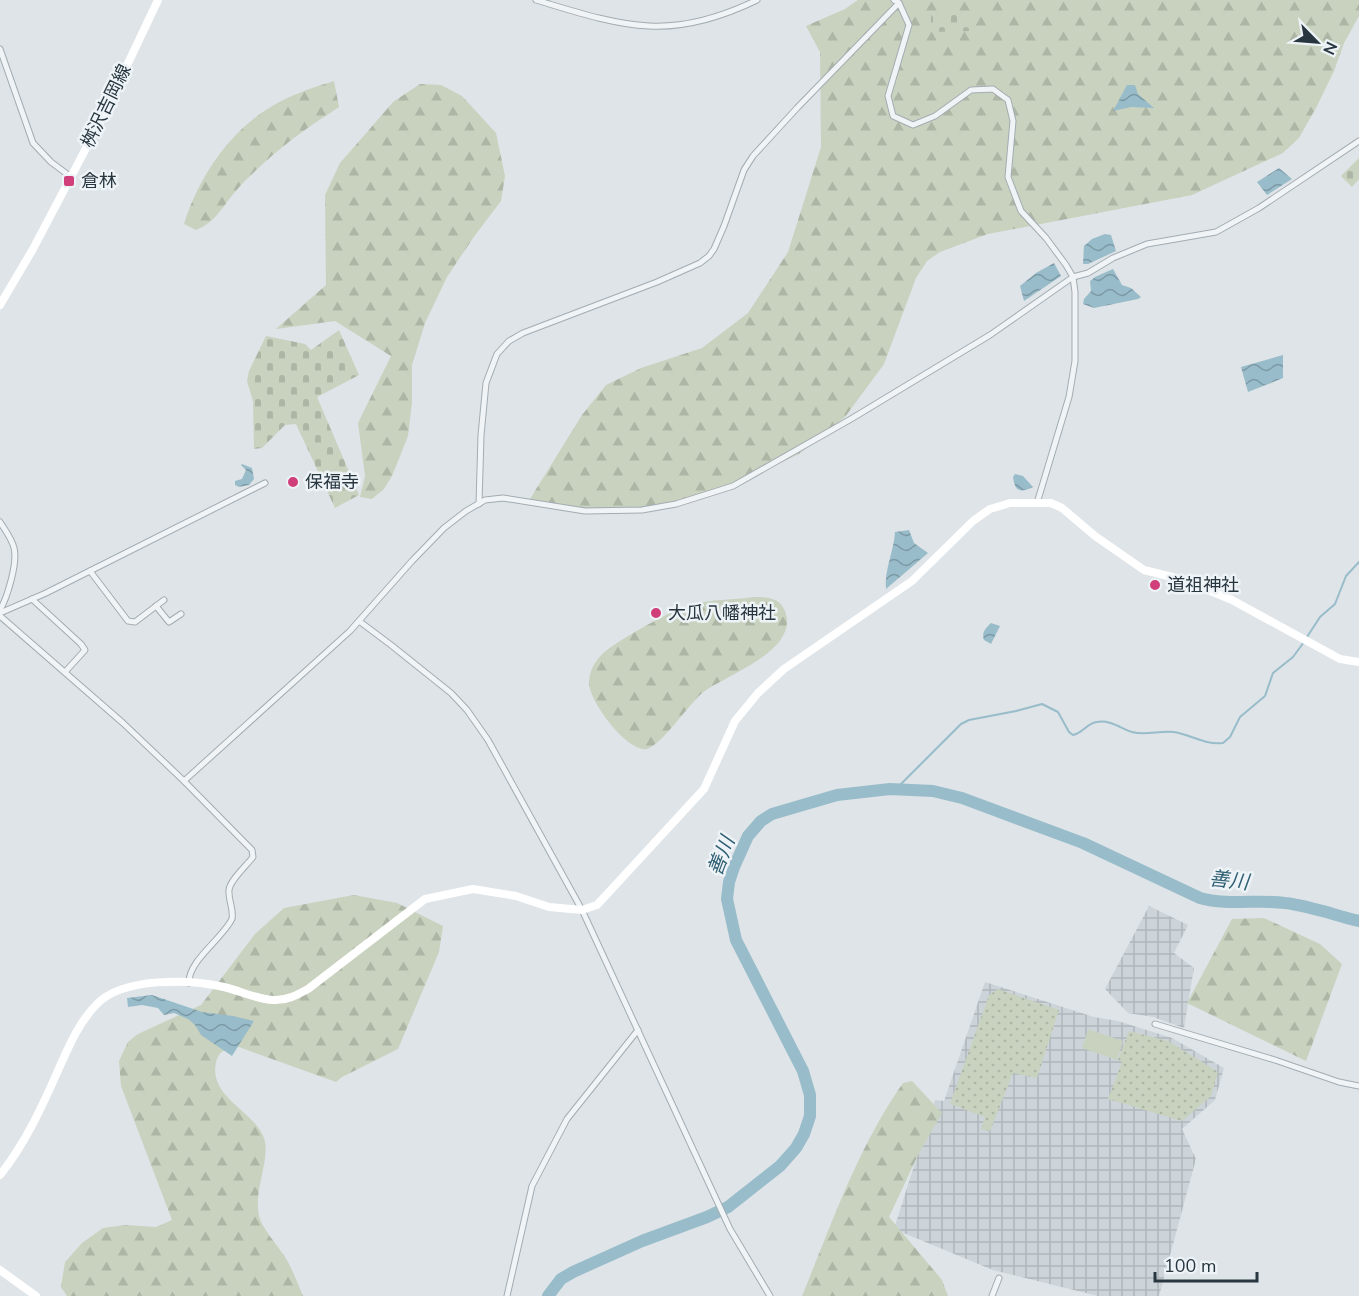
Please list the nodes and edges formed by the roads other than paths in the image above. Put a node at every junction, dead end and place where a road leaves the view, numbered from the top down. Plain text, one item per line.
1 (158, 0) edge
2 (536, 0) edge
3 (757, 0) edge
4 (896, 2) edge
5 (0, 49) edge
6 (1359, 141) edge
7 (71, 177) junction
8 (1073, 277) junction
9 (0, 305) edge
10 (265, 483) dead end
11 (1037, 503) junction
12 (479, 504) junction
13 (0, 523) edge
14 (90, 571) junction
15 (32, 599) junction
16 (164, 600) dead end
17 (156, 606) junction
18 (0, 613) edge
19 (181, 614) dead end
20 (358, 621) junction
21 (1359, 662) edge
22 (65, 672) junction
23 (184, 781) junction
24 (582, 910) junction
25 (189, 983) junction
26 (1155, 1024) dead end
27 (638, 1030) junction
28 (1359, 1086) edge
29 (0, 1175) edge
30 (0, 1270) edge
31 (999, 1278) dead end
32 (36, 1296) edge
33 (507, 1296) edge
34 (770, 1296) edge
35 (992, 1296) edge

1 - 7 street, 桝沢吉岡線
2 - 3 street
4 - 8 street
4 - 12 street
5 - 7 street
6 - 8 street
7 - 9 street, 桝沢吉岡線
8 - 11 street
8 - 12 street
10 - 14 street
11 - 21 street
11 - 24 street
12 - 20 street
13 - 18 street
14 - 15 street
14 - 17 street
15 - 18 street
15 - 22 street
16 - 17 street
17 - 19 street
18 - 22 street
20 - 23 street
20 - 24 street
22 - 23 street
23 - 25 street
24 - 25 street
24 - 27 street
25 - 29 street
26 - 28 street
27 - 33 street
27 - 34 street
30 - 32 street
31 - 35 street

